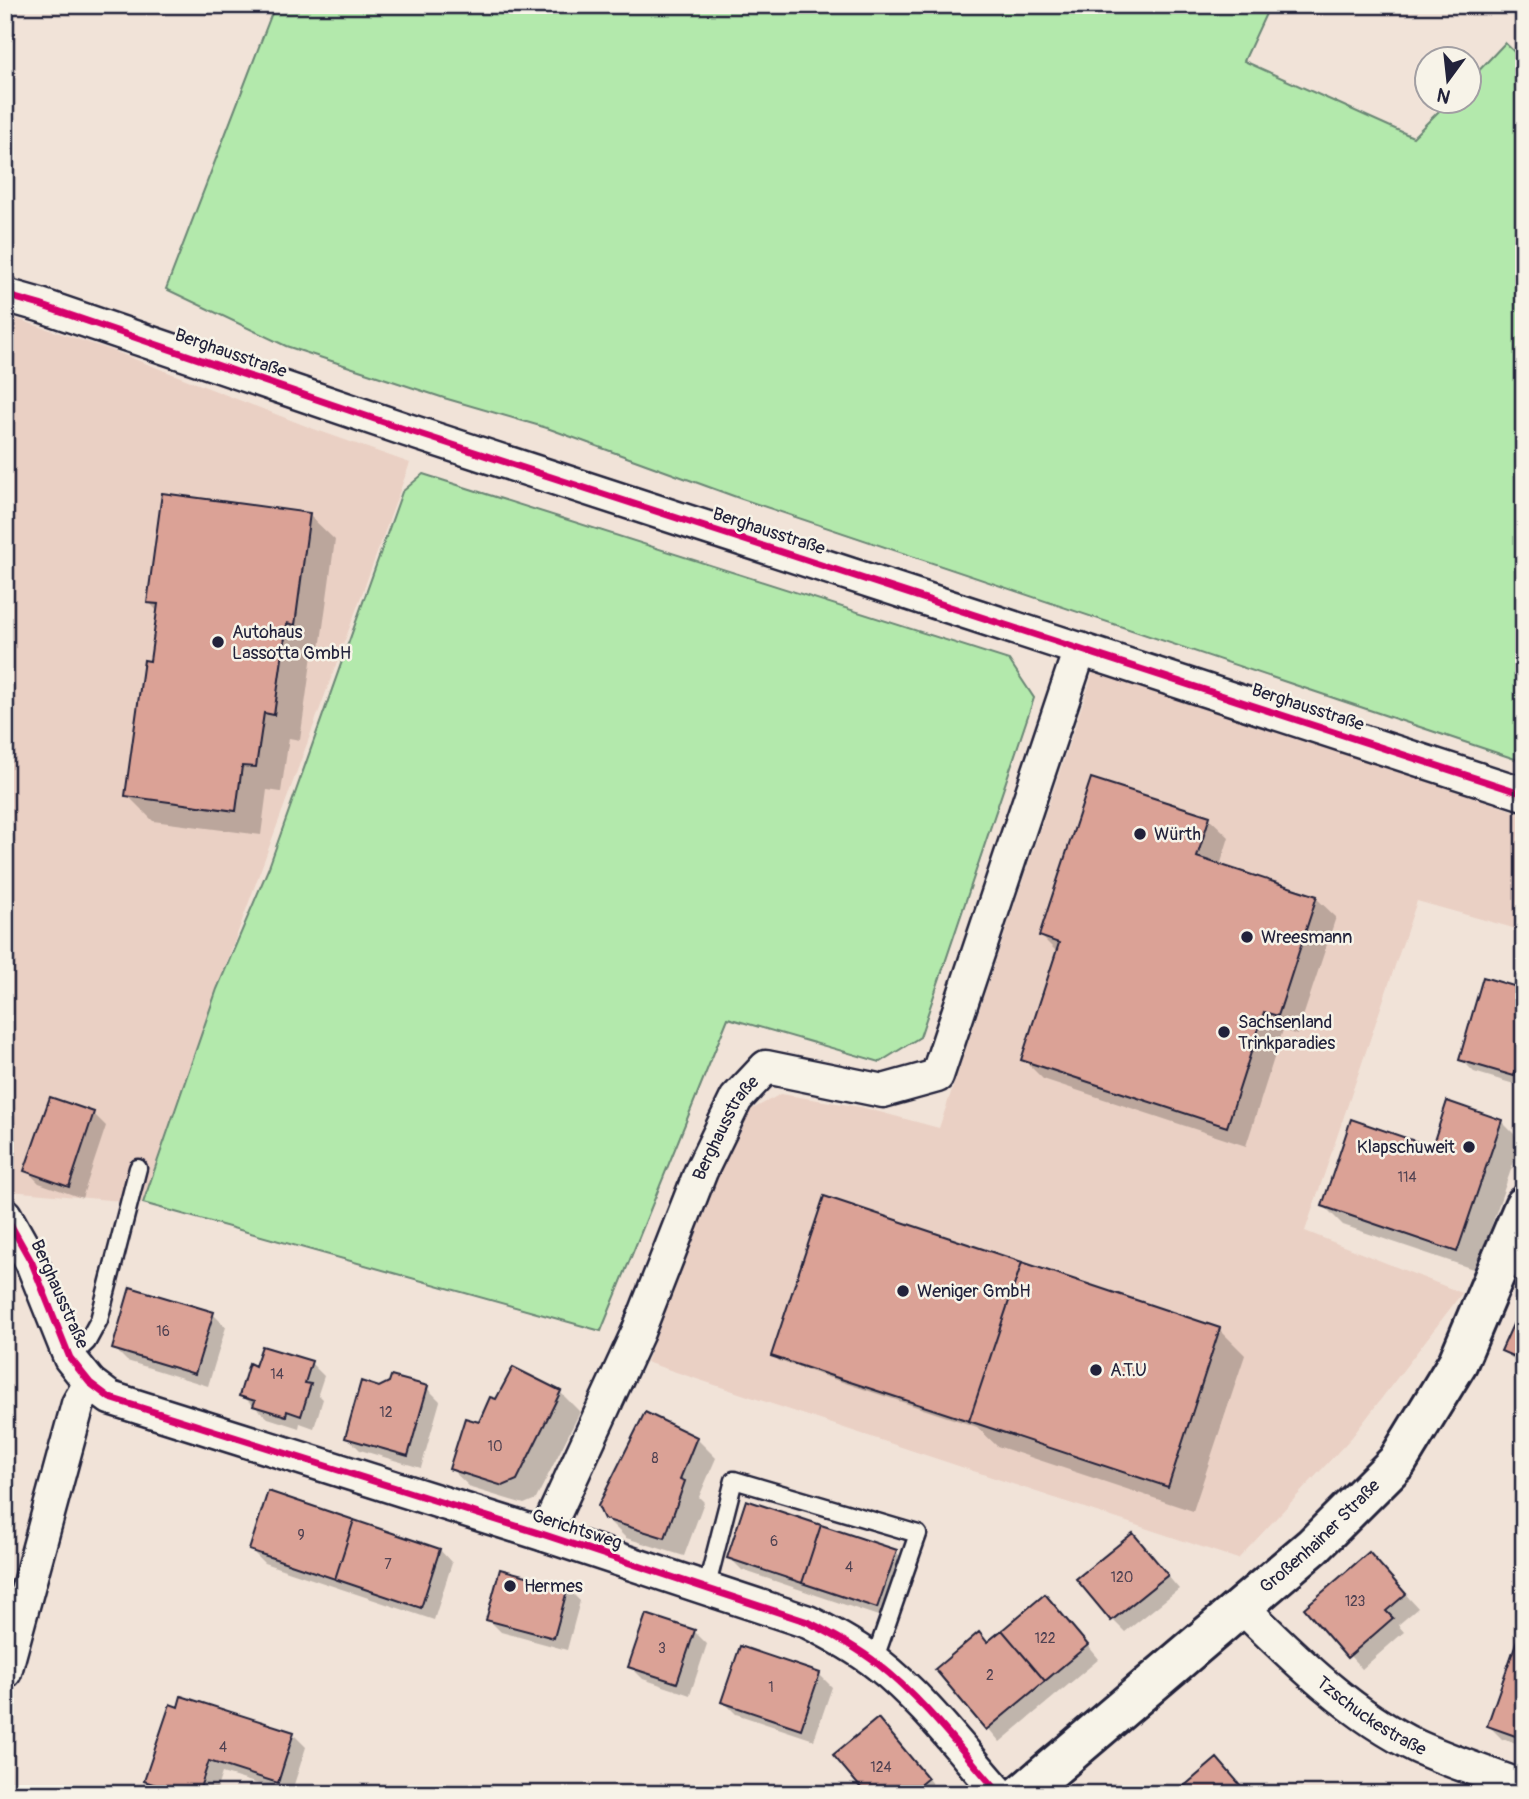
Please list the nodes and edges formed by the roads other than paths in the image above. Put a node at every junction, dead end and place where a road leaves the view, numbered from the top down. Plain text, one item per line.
1 (5, 295) edge
2 (1080, 649) junction
3 (1524, 794) edge
4 (138, 1168) dead end
5 (1524, 1206) edge
6 (5, 1215) edge
7 (70, 1358) junction
8 (90, 1383) junction
9 (545, 1535) junction
10 (706, 1589) junction
11 (1242, 1607) junction
12 (874, 1661) junction
13 (5, 1672) edge
14 (1524, 1787) edge
15 (1000, 1794) edge
16 (1022, 1794) edge

1 - 2 street, Berghausstraße
2 - 3 street, Berghausstraße
2 - 9 street, Berghausstraße
4 - 7 lane
5 - 11 main road, Großenhainer Straße
6 - 7 street, Berghausstraße
7 - 8 street, Berghausstraße
8 - 9 street, Gerichtsweg
8 - 13 street
9 - 10 street, Gerichtsweg
10 - 12 street, Gerichtsweg
10 - 12 lane
11 - 14 street, Tzschuckestraße
11 - 16 main road, Großenhainer Straße
12 - 15 street, Gerichtsweg

